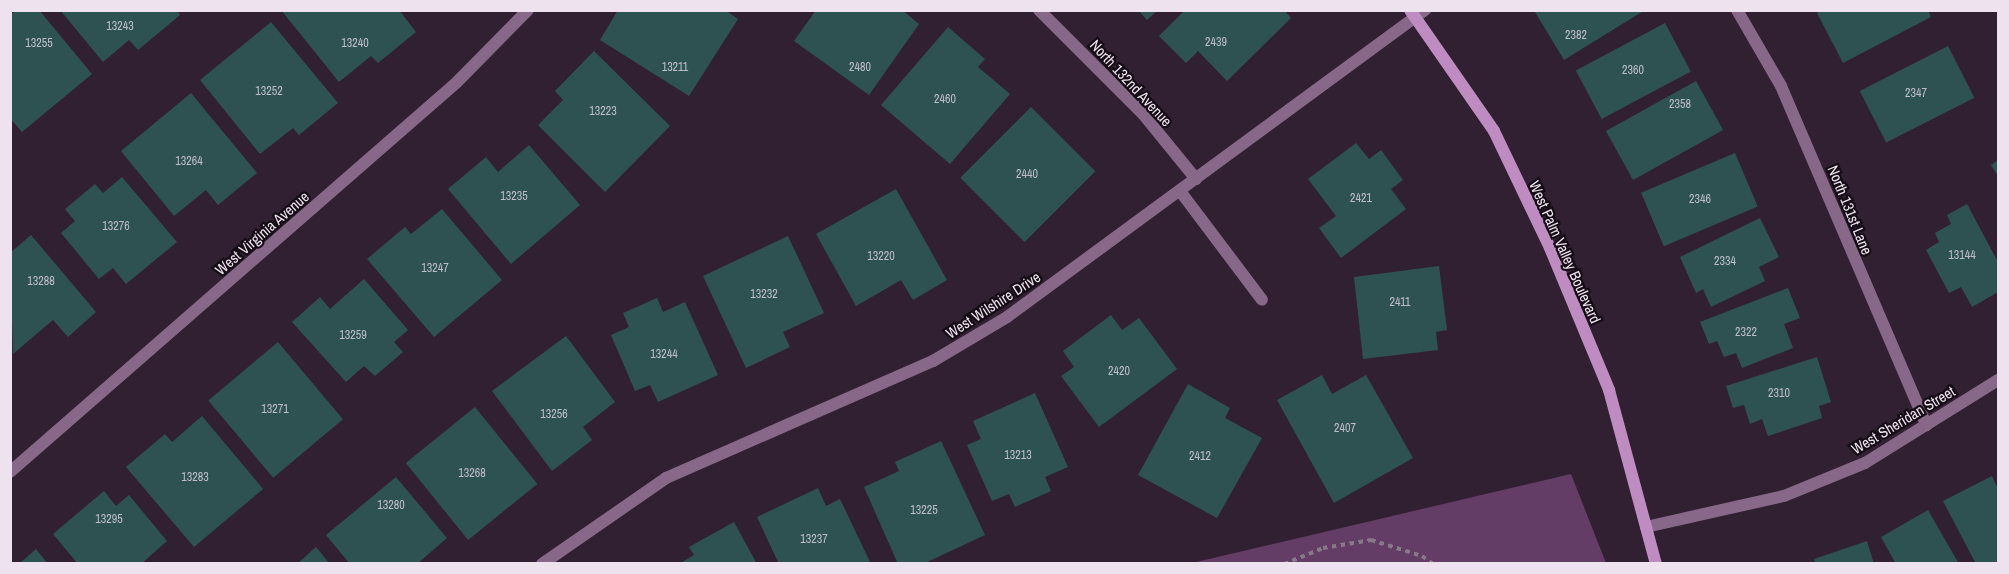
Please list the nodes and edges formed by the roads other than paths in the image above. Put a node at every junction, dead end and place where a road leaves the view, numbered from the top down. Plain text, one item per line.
1 (528, 10) edge
2 (1039, 10) edge
3 (1737, 10) edge
4 (1417, 13) edge
5 (1196, 179) junction
6 (1180, 191) junction
7 (1262, 300) dead end
8 (1998, 380) edge
9 (1926, 426) junction
10 (10, 472) edge
11 (1646, 527) junction
12 (542, 564) edge
13 (1656, 564) edge

1 - 10 street, West Virginia Avenue
2 - 5 street, North 132nd Avenue
3 - 9 street, North 131st Lane
4 - 5 street, West Wilshire Drive
4 - 11 street, West Palm Valley Boulevard
5 - 6 street, West Wilshire Drive
6 - 7 street
6 - 12 street, West Wilshire Drive
8 - 9 street, West Sheridan Street
9 - 11 street, West Sheridan Street
11 - 13 street, West Palm Valley Boulevard

